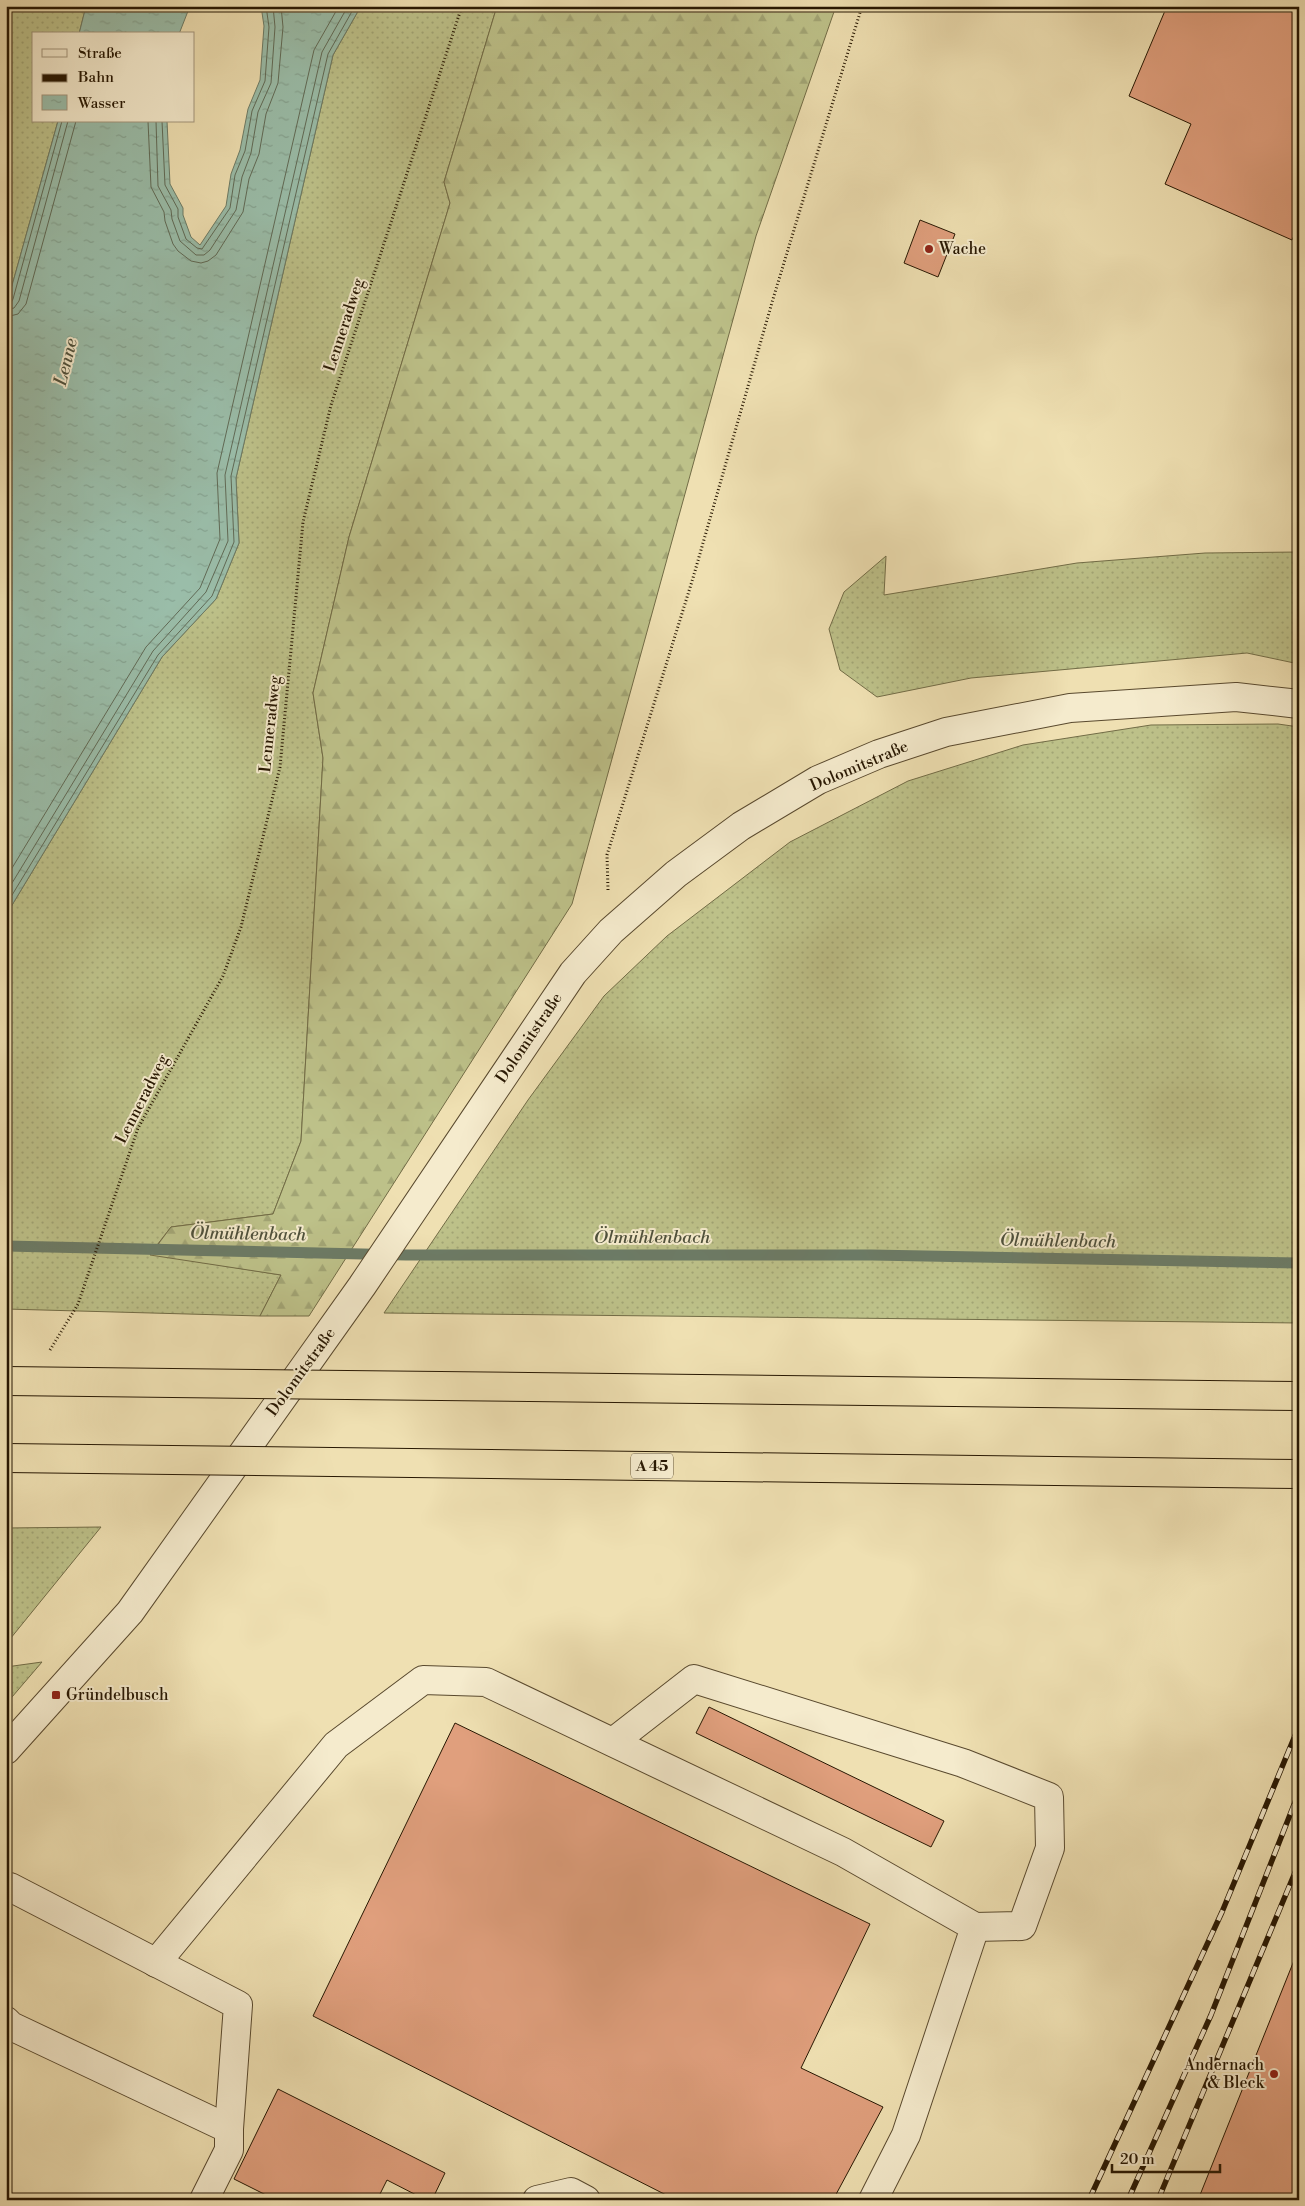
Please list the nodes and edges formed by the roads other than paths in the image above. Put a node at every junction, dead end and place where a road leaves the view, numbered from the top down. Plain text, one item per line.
1 (1299, 704) edge
2 (6, 1381) edge
3 (1299, 1396) edge
4 (6, 1458) edge
5 (1299, 1474) edge
6 (614, 1742) junction
7 (6, 1750) edge
8 (6, 1888) edge
9 (975, 1927) junction
10 (156, 1963) junction
11 (6, 2021) edge
12 (229, 2128) junction
13 (204, 2200) edge
14 (537, 2200) edge
15 (586, 2200) edge
16 (873, 2200) edge

1 - 7 street, Dolomitstraße
2 - 3 highway, bridge
4 - 5 highway, A 45, bridge
6 - 9 street
6 - 9 street
6 - 10 street
8 - 10 street
9 - 16 street
10 - 12 street
11 - 12 street
12 - 13 street
14 - 15 street

